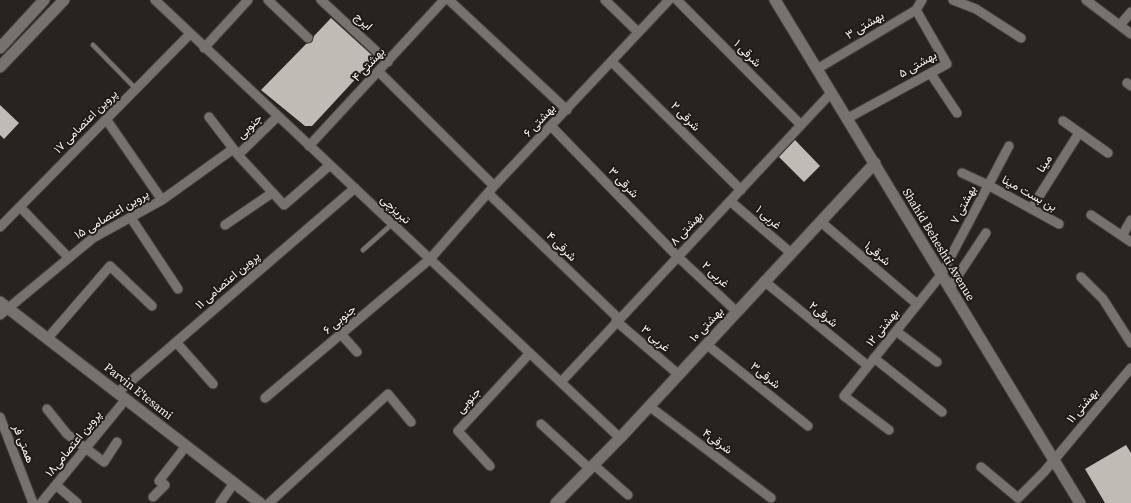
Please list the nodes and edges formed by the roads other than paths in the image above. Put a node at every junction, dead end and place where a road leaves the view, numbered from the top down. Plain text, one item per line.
1 (44, 0) edge
2 (64, 0) edge
3 (155, 0) edge
4 (268, 0) edge
5 (321, 0) edge
6 (444, 0) edge
7 (448, 0) edge
8 (605, 0) edge
9 (669, 0) edge
10 (677, 0) edge
11 (775, 0) edge
12 (922, 0) edge
13 (953, 0) edge
14 (1086, 0) edge
15 (244, 2) edge
16 (916, 10) junction
17 (1131, 12) edge
18 (1120, 25) junction
19 (638, 32) junction
20 (190, 34) junction
21 (1131, 34) edge
22 (308, 38) dead end
23 (1021, 38) dead end
24 (1, 44) edge
25 (93, 45) dead end
26 (204, 48) junction
27 (388, 62) junction
28 (612, 62) junction
29 (0, 67) edge
30 (817, 70) junction
31 (379, 72) junction
32 (932, 74) junction
33 (136, 88) junction
34 (831, 93) junction
35 (567, 110) junction
36 (956, 113) dead end
37 (278, 116) junction
38 (209, 117) dead end
39 (848, 118) junction
40 (106, 119) junction
41 (1063, 122) dead end
42 (800, 124) junction
43 (551, 126) junction
44 (1079, 133) junction
45 (309, 146) junction
46 (1009, 146) dead end
47 (236, 152) junction
48 (1108, 153) dead end
49 (875, 163) junction
50 (330, 165) junction
51 (962, 173) dead end
52 (988, 185) junction
53 (494, 186) junction
54 (355, 188) junction
55 (741, 190) junction
56 (272, 193) junction
57 (488, 193) junction
58 (162, 200) junction
59 (730, 201) junction
60 (20, 207) junction
61 (1031, 209) junction
62 (1091, 215) dead end
63 (131, 218) junction
64 (1131, 220) edge
65 (821, 222) junction
66 (392, 224) junction
67 (1059, 224) dead end
68 (225, 225) dead end
69 (0, 227) edge
70 (986, 233) dead end
71 (1122, 236) junction
72 (1131, 242) edge
73 (363, 250) dead end
74 (791, 253) junction
75 (677, 256) junction
76 (68, 257) junction
77 (430, 259) junction
78 (941, 275) junction
79 (1081, 277) dead end
80 (764, 281) junction
81 (178, 289) dead end
82 (949, 289) junction
83 (917, 304) junction
84 (152, 306) dead end
85 (3, 308) edge
86 (737, 312) junction
87 (617, 320) junction
88 (896, 331) junction
89 (341, 334) junction
90 (48, 339) junction
91 (176, 342) junction
92 (1131, 343) edge
93 (706, 344) junction
94 (357, 352) dead end
95 (530, 353) junction
96 (874, 358) junction
97 (937, 362) dead end
98 (868, 366) junction
99 (1131, 368) edge
100 (678, 374) junction
101 (560, 382) junction
102 (213, 384) dead end
103 (122, 396) junction
104 (265, 398) dead end
105 (649, 406) junction
106 (47, 409) dead end
107 (942, 412) dead end
108 (0, 417) edge
109 (411, 422) dead end
110 (541, 424) dead end
111 (808, 426) dead end
112 (889, 430) dead end
113 (620, 438) junction
114 (118, 442) dead end
115 (186, 446) junction
116 (86, 448) junction
117 (1053, 460) junction
118 (490, 466) dead end
119 (592, 467) junction
120 (981, 467) dead end
121 (234, 483) junction
122 (56, 485) junction
123 (628, 495) dead end
124 (153, 497) dead end
125 (771, 498) dead end
126 (33, 503) edge
127 (41, 503) edge
128 (77, 503) edge
129 (220, 503) edge
130 (260, 503) edge
131 (269, 503) edge
132 (556, 503) edge
133 (1080, 503) edge

1 - 24 street
2 - 29 street
3 - 20 street, تبریزچی
4 - 22 street
5 - 27 street, ایرج
6 - 27 street, بهشتی ۴
7 - 35 street
8 - 19 street
9 - 19 street, بهشتی ۶
10 - 42 street, شرقی ۱
11 - 30 street, Shahid Beheshti Avenue
12 - 16 street, بهشتی ۳
13 - 23 street
14 - 18 street
15 - 26 street
16 - 30 street, بهشتی ۳
16 - 32 street, بهشتی ۵
17 - 18 street
18 - 21 street
19 - 28 street, بهشتی ۶
20 - 26 street, تبریزچی
20 - 33 street, پروین اعتصامی ۱۷
25 - 33 lane
26 - 37 street, تبریزچی
27 - 31 street, بهشتی ۴
28 - 35 street, بهشتی ۶
28 - 55 street, شرقی ۲
30 - 34 street, Shahid Beheshti Avenue
31 - 45 street, بهشتی ۴
31 - 53 street
32 - 36 street
32 - 39 street, بهشتی ۵
33 - 40 street, پروین اعتصامی ۱۷
34 - 39 street, Shahid Beheshti Avenue
34 - 42 street, بهشتی ۸
35 - 43 street, بهشتی ۶
37 - 45 street, تبریزچی
37 - 47 street, جنوبی
38 - 47 street
39 - 49 street, Shahid Beheshti Avenue
40 - 58 street
40 - 60 street, پروین اعتصامی ۱۷
41 - 44 street
42 - 55 street, بهشتی ۸
43 - 53 street, بهشتی ۶
43 - 75 street, شرقی ۳
44 - 48 street
44 - 61 street, مینا
45 - 50 street, تبریزچی
46 - 52 street, بهشتی ۷
47 - 56 street
47 - 58 street, پروین اعتصامی ۱۵
49 - 65 street, بهشتی ۱۰
49 - 78 street, Shahid Beheshti Avenue
50 - 54 street, تبریزچی
50 - 56 street
51 - 52 street, بن بست مینا
52 - 61 street, بن بست مینا
52 - 78 street, بهشتی ۷
53 - 57 street, بهشتی ۶
54 - 66 street, تبریزچی
54 - 91 street, پروین اعتصامی ۱۱
55 - 59 street, بهشتی ۸
56 - 68 street
57 - 77 street, بهشتی ۶
57 - 87 street, شرقی ۴
58 - 63 street, پروین اعتصامی ۱۵
59 - 74 street, غربی ۱
59 - 75 street, بهشتی ۸
60 - 69 street, پروین اعتصامی ۱۷
60 - 76 street
61 - 67 street, بن بست مینا
62 - 71 street
63 - 76 street, پروین اعتصامی ۱۵
63 - 81 street
64 - 71 street
65 - 74 street, بهشتی ۱۰
65 - 83 street, شرقی۱
66 - 73 lane
66 - 77 street, تبریزچی
70 - 82 street
71 - 72 street
74 - 80 street, بهشتی ۱۰
75 - 86 street, غربی ۲
75 - 87 street, بهشتی ۸
76 - 85 street, پروین اعتصامی ۱۵
77 - 89 street, جنوبی ۶
77 - 95 street, تبریزچی
78 - 82 street, Shahid Beheshti Avenue
78 - 83 street, بهشتی ۱۲
79 - 92 street
80 - 86 street, بهشتی ۱۰
80 - 98 street, شرقی۲
82 - 117 street, Shahid Beheshti Avenue
83 - 88 street, بهشتی ۱۲
84 - 90 street
85 - 90 street, Parvin E'tesami
86 - 93 street, بهشتی ۱۰
87 - 100 street, غربی ۳
87 - 101 street, بهشتی ۸
88 - 96 street, بهشتی ۱۲
88 - 97 street
89 - 94 street
89 - 104 street, جنوبی ۶
90 - 103 street, Parvin E'tesami
91 - 102 street
91 - 103 street, پروین اعتصامی ۱۱
93 - 100 street, بهشتی ۱۰
93 - 111 street, شرقی۳
95 - 101 street, تبریزچی
95 - 118 street, جنوبی
96 - 98 street, بهشتی ۱۲
96 - 107 street
98 - 112 street, بهشتی ۱۲
99 - 117 street, بهشتی ۱۱
100 - 105 street, بهشتی ۱۰
101 - 113 street, تبریزچی
103 - 115 street, Parvin E'tesami
103 - 116 street, پروین اعتصامی۱۸
105 - 113 street, بهشتی ۱۰
105 - 125 street, شرقی۴
106 - 116 street
108 - 126 street, همتی فر
109 - 131 street
110 - 119 street
113 - 119 street, بهشتی ۱۰
114 - 116 street
115 - 121 street, Parvin E'tesami
115 - 124 street
116 - 122 street, پروین اعتصامی۱۸
117 - 120 street, بهشتی ۱۱
117 - 133 street, Shahid Beheshti Avenue
119 - 123 street
119 - 132 street, بهشتی ۱۰
121 - 129 street
121 - 130 street, Parvin E'tesami
122 - 127 street, پروین اعتصامی۱۸
122 - 128 street

